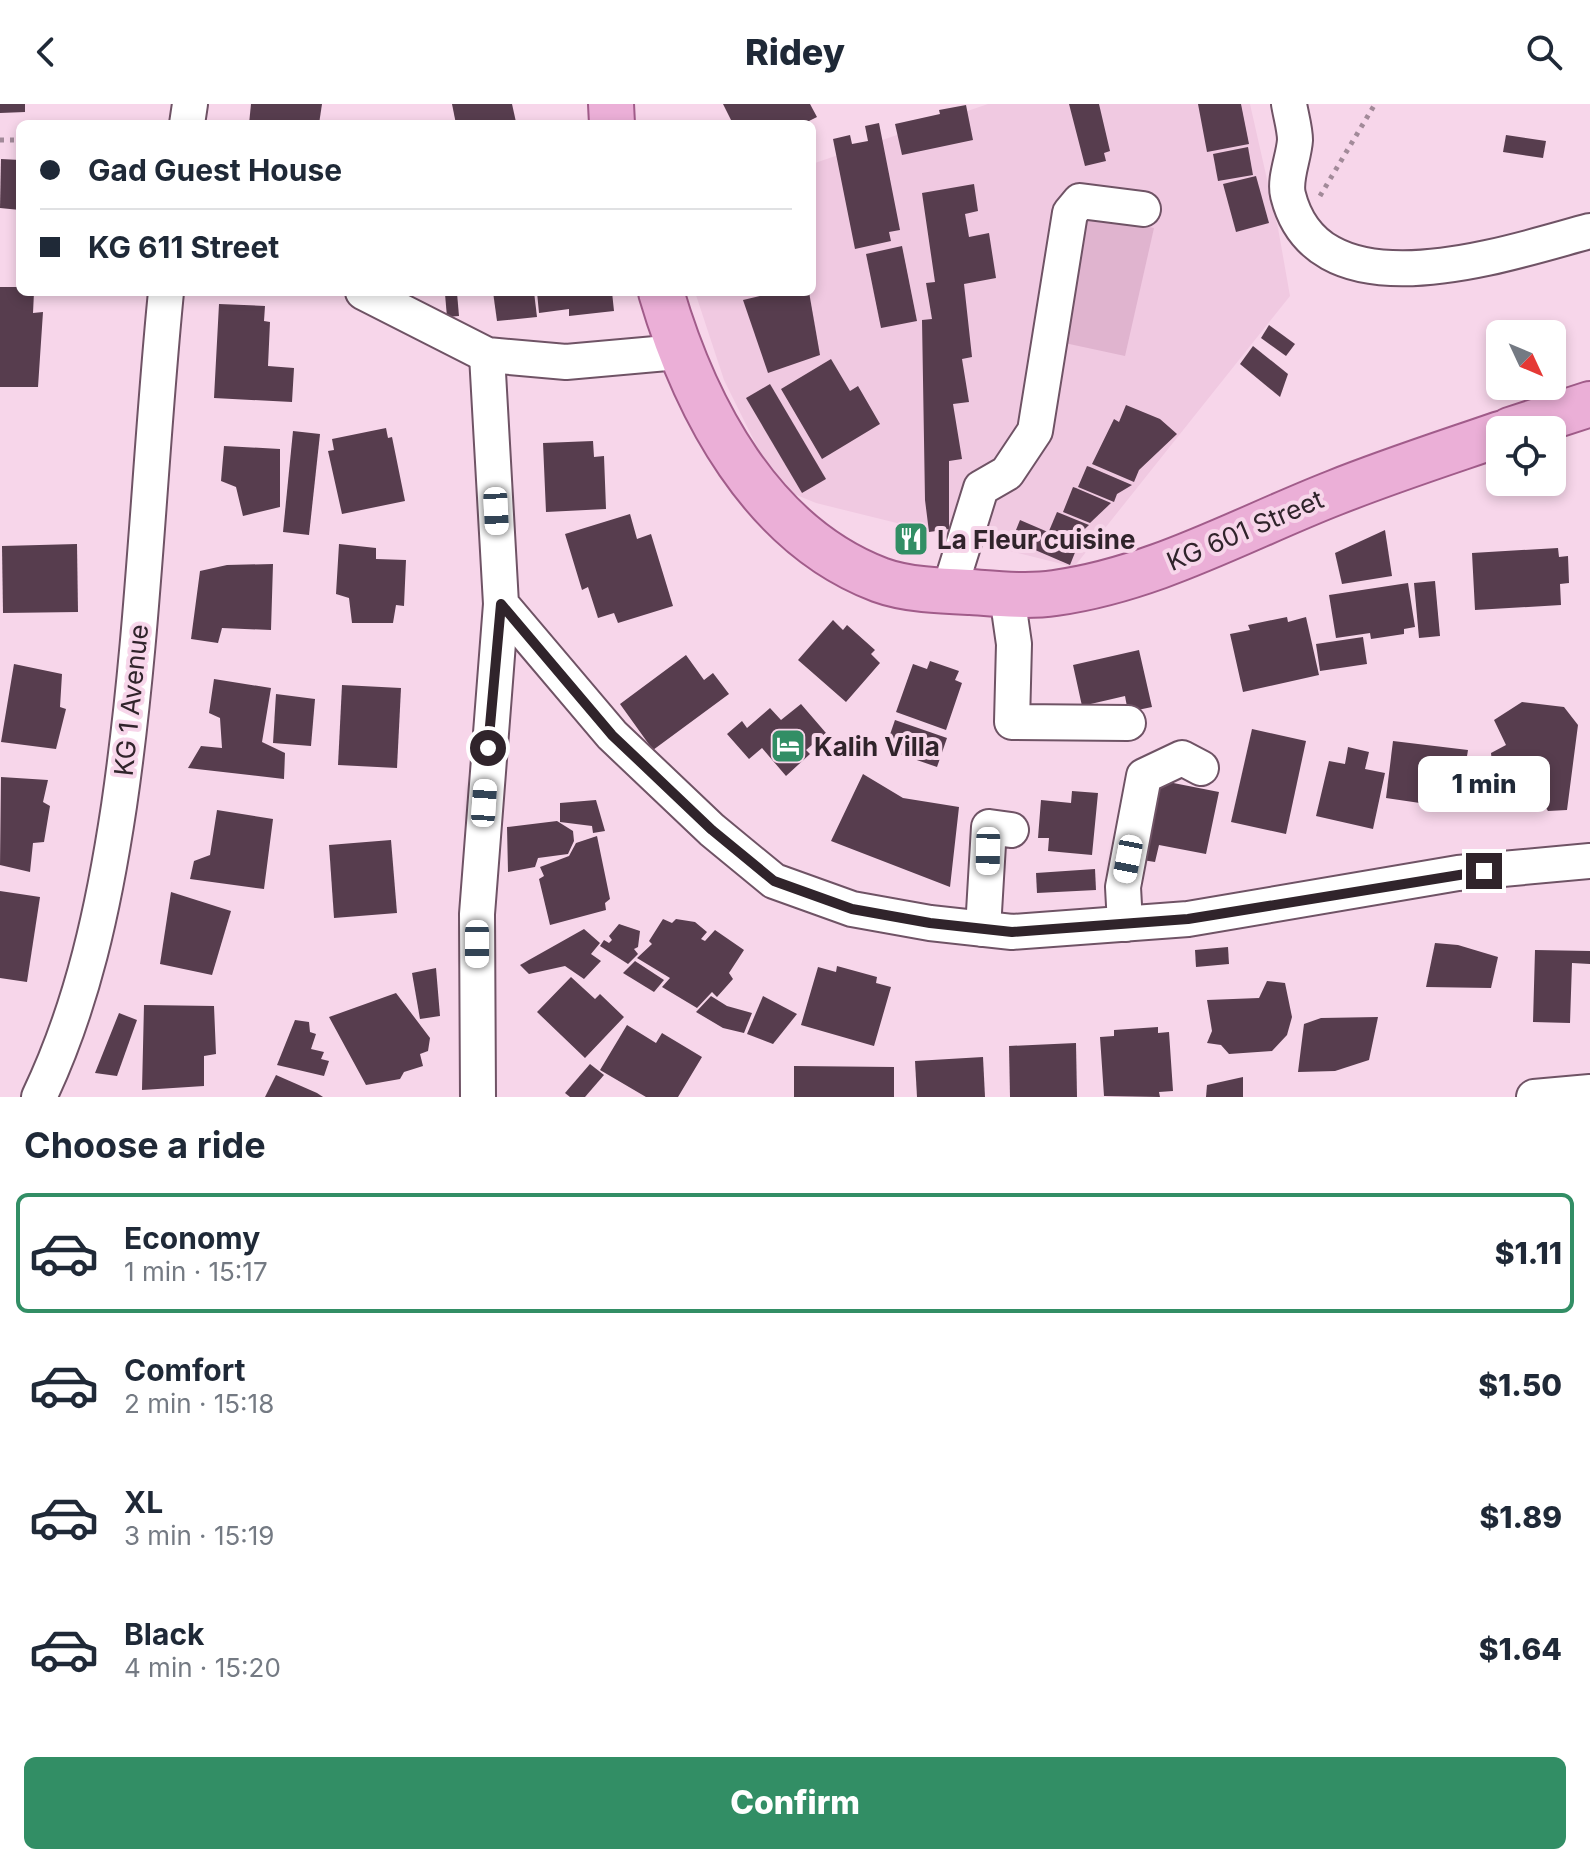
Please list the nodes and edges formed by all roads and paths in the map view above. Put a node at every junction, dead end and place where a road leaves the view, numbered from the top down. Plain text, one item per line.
1 (1289, 104) edge
2 (1375, 104) edge
3 (1143, 209) dead end
4 (1300, 221) junction
5 (1590, 231) edge
6 (166, 296) edge
7 (371, 296) edge
8 (662, 296) edge
9 (678, 352) junction
10 (487, 355) junction
11 (1590, 404) edge
12 (1553, 416) edge
13 (1486, 439) edge
14 (949, 591) junction
15 (1007, 595) junction
16 (501, 604) junction
17 (1128, 723) dead end
18 (1201, 768) dead end
19 (1011, 830) dead end
20 (1590, 861) edge
21 (1125, 924) junction
22 (983, 929) junction
23 (1590, 1092) edge
24 (39, 1097) edge
25 (478, 1097) edge
26 (1534, 1097) edge

1 - 4 street
2 - 4 path
3 - 14 street
4 - 5 street
6 - 24 street, KG 1 Avenue
7 - 10 street
8 - 9 main road, KG 601 Street
9 - 10 street
9 - 14 main road, KG 601 Street
10 - 16 street
11 - 12 main road
13 - 15 main road, KG 601 Street
14 - 15 main road, KG 601 Street
15 - 17 street
16 - 22 street
16 - 25 street
18 - 21 street
19 - 22 street
20 - 21 street
21 - 22 street
23 - 26 street

